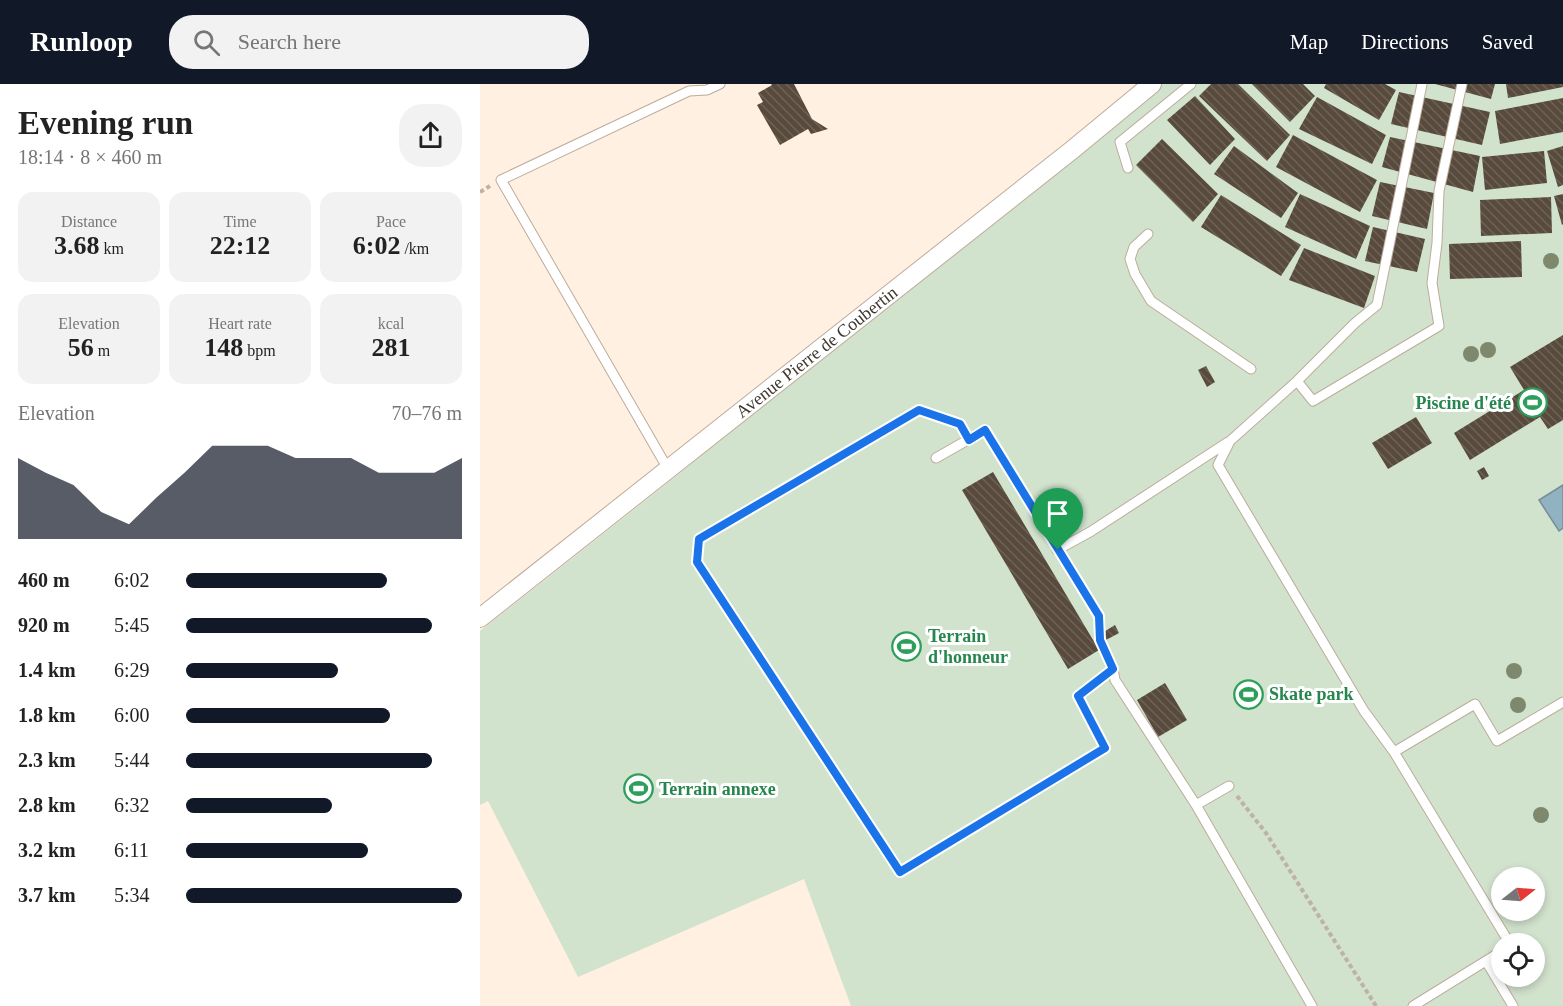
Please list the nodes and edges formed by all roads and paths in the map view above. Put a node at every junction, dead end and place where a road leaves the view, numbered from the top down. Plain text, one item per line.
1 (720, 84) edge
2 (1152, 84) edge
3 (1191, 84) edge
4 (1422, 84) edge
5 (1462, 84) edge
6 (1128, 168) dead end
7 (1148, 234) dead end
8 (1251, 369) dead end
9 (1297, 381) junction
10 (969, 440) junction
11 (1230, 441) junction
12 (936, 458) dead end
13 (668, 469) junction
14 (1058, 550) junction
15 (480, 618) edge
16 (1113, 669) junction
17 (1078, 696) joint
18 (1563, 702) edge
19 (1394, 752) junction
20 (1229, 786) joint
21 (1196, 805) junction
22 (1503, 933) edge
23 (1491, 958) edge
24 (1486, 961) junction
25 (1428, 997) junction
26 (1312, 1006) edge
27 (1376, 1006) edge
28 (1413, 1006) edge
29 (1434, 1006) edge
30 (1513, 1006) edge

1 - 13 lane
2 - 13 street, Avenue Pierre de Coubertin
3 - 6 lane
4 - 9 lane
5 - 9 lane
7 - 8 lane
9 - 11 lane
10 - 12 lane
10 - 14 lane
10 - 17 path
11 - 14 lane
11 - 19 lane
13 - 15 street, Avenue Pierre de Coubertin
14 - 16 lane
16 - 17 lane
16 - 21 lane
18 - 19 lane
19 - 22 lane
20 - 21 lane
20 - 27 path
21 - 26 lane
23 - 24 lane
24 - 25 lane
24 - 30 lane
25 - 28 lane
25 - 29 lane

